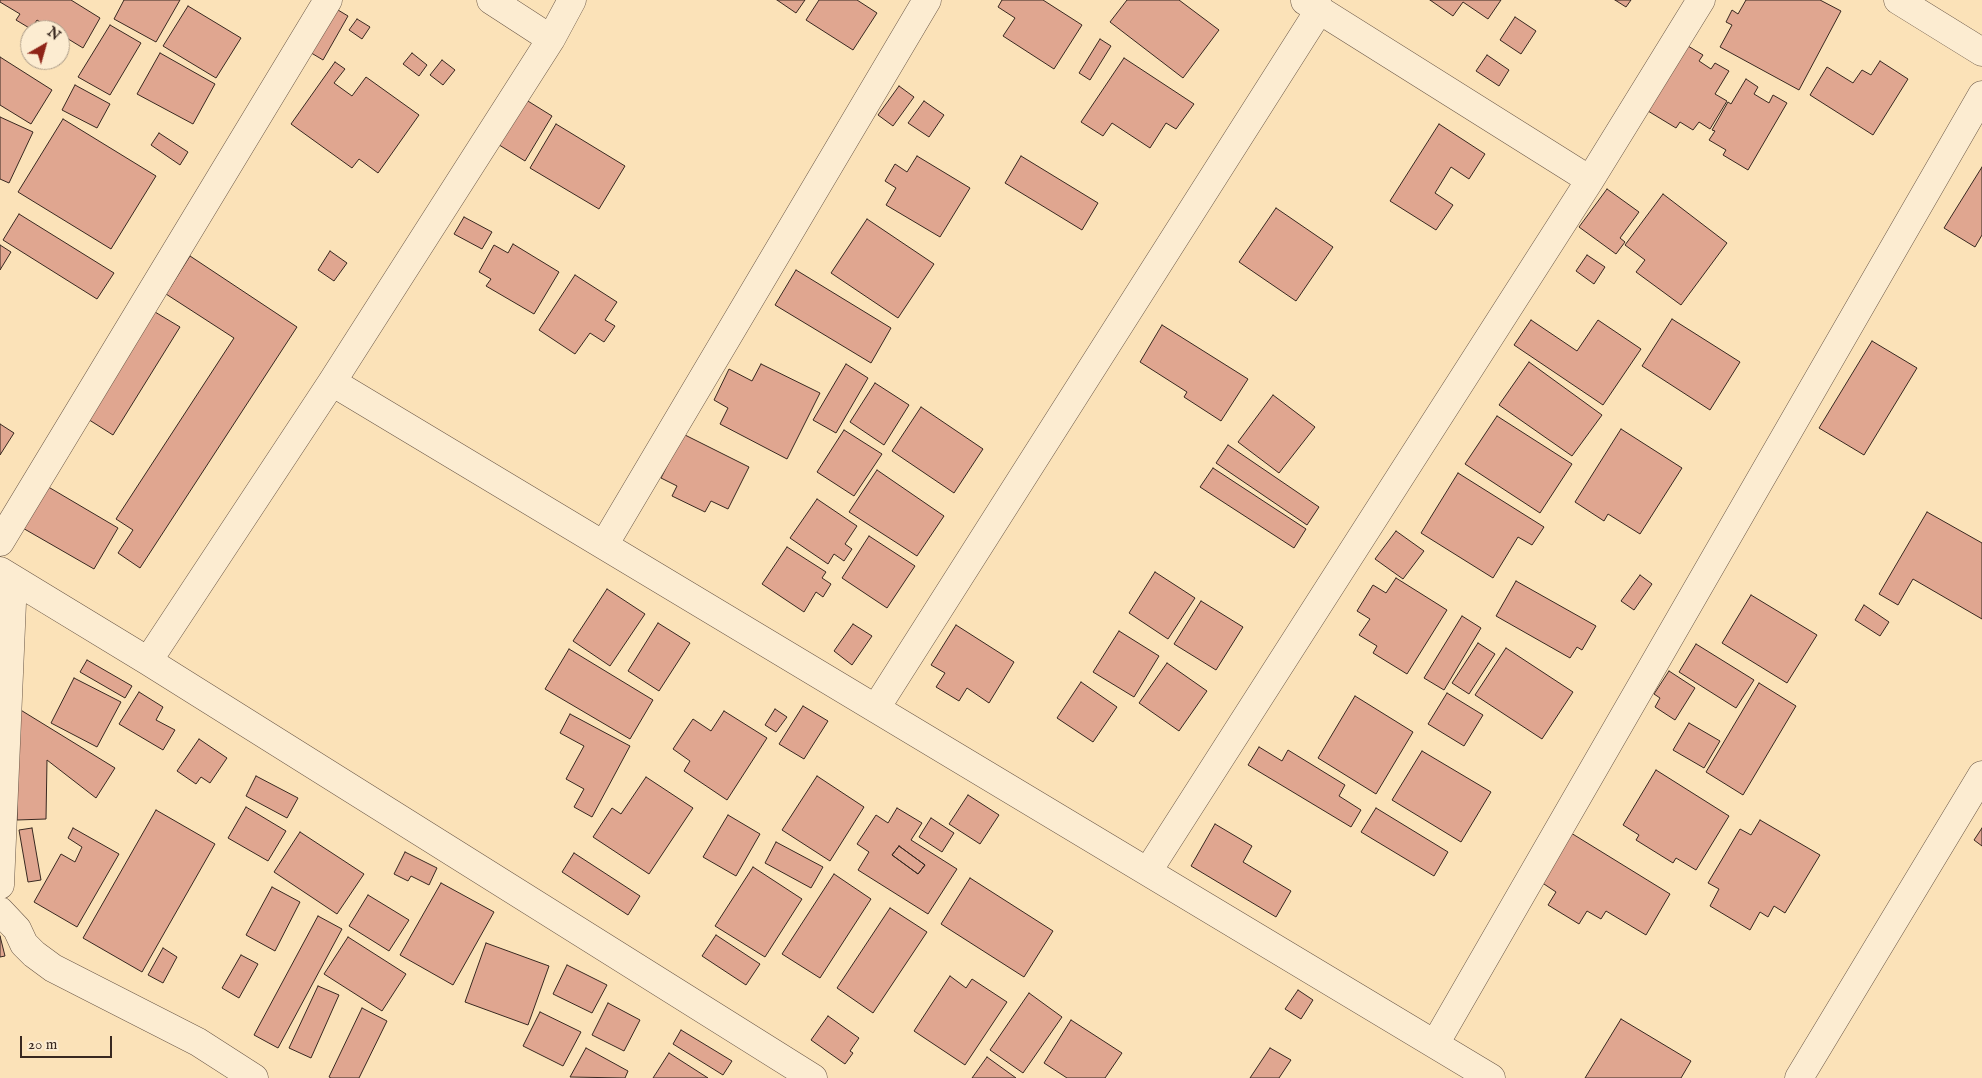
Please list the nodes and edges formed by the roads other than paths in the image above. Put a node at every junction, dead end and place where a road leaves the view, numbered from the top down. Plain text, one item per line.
1 (328, 0) edge
2 (491, 0) edge
3 (572, 0) edge
4 (927, 0) edge
5 (1701, 0) edge
6 (1898, 0) edge
7 (1312, 5) edge
8 (551, 39) junction
9 (1982, 52) edge
10 (1982, 96) edge
11 (1590, 180) junction
12 (332, 382) junction
13 (0, 542) edge
14 (604, 545) junction
15 (7, 575) edge
16 (148, 661) junction
17 (876, 708) junction
18 (1982, 775) edge
19 (1148, 871) junction
20 (0, 885) edge
21 (0, 911) edge
22 (1435, 1044) junction
23 (254, 1078) edge
24 (813, 1078) edge
25 (1491, 1078) edge
26 (1799, 1078) edge

1 - 13 street
2 - 8 street
3 - 8 street
4 - 14 street
5 - 11 street
6 - 9 street
7 - 11 street
7 - 17 street
8 - 12 street
10 - 22 street
11 - 19 street
12 - 14 street
12 - 16 street
14 - 17 street
15 - 16 street
15 - 20 street
16 - 24 street
17 - 19 street
18 - 26 street
19 - 22 street
21 - 23 street
22 - 25 street

